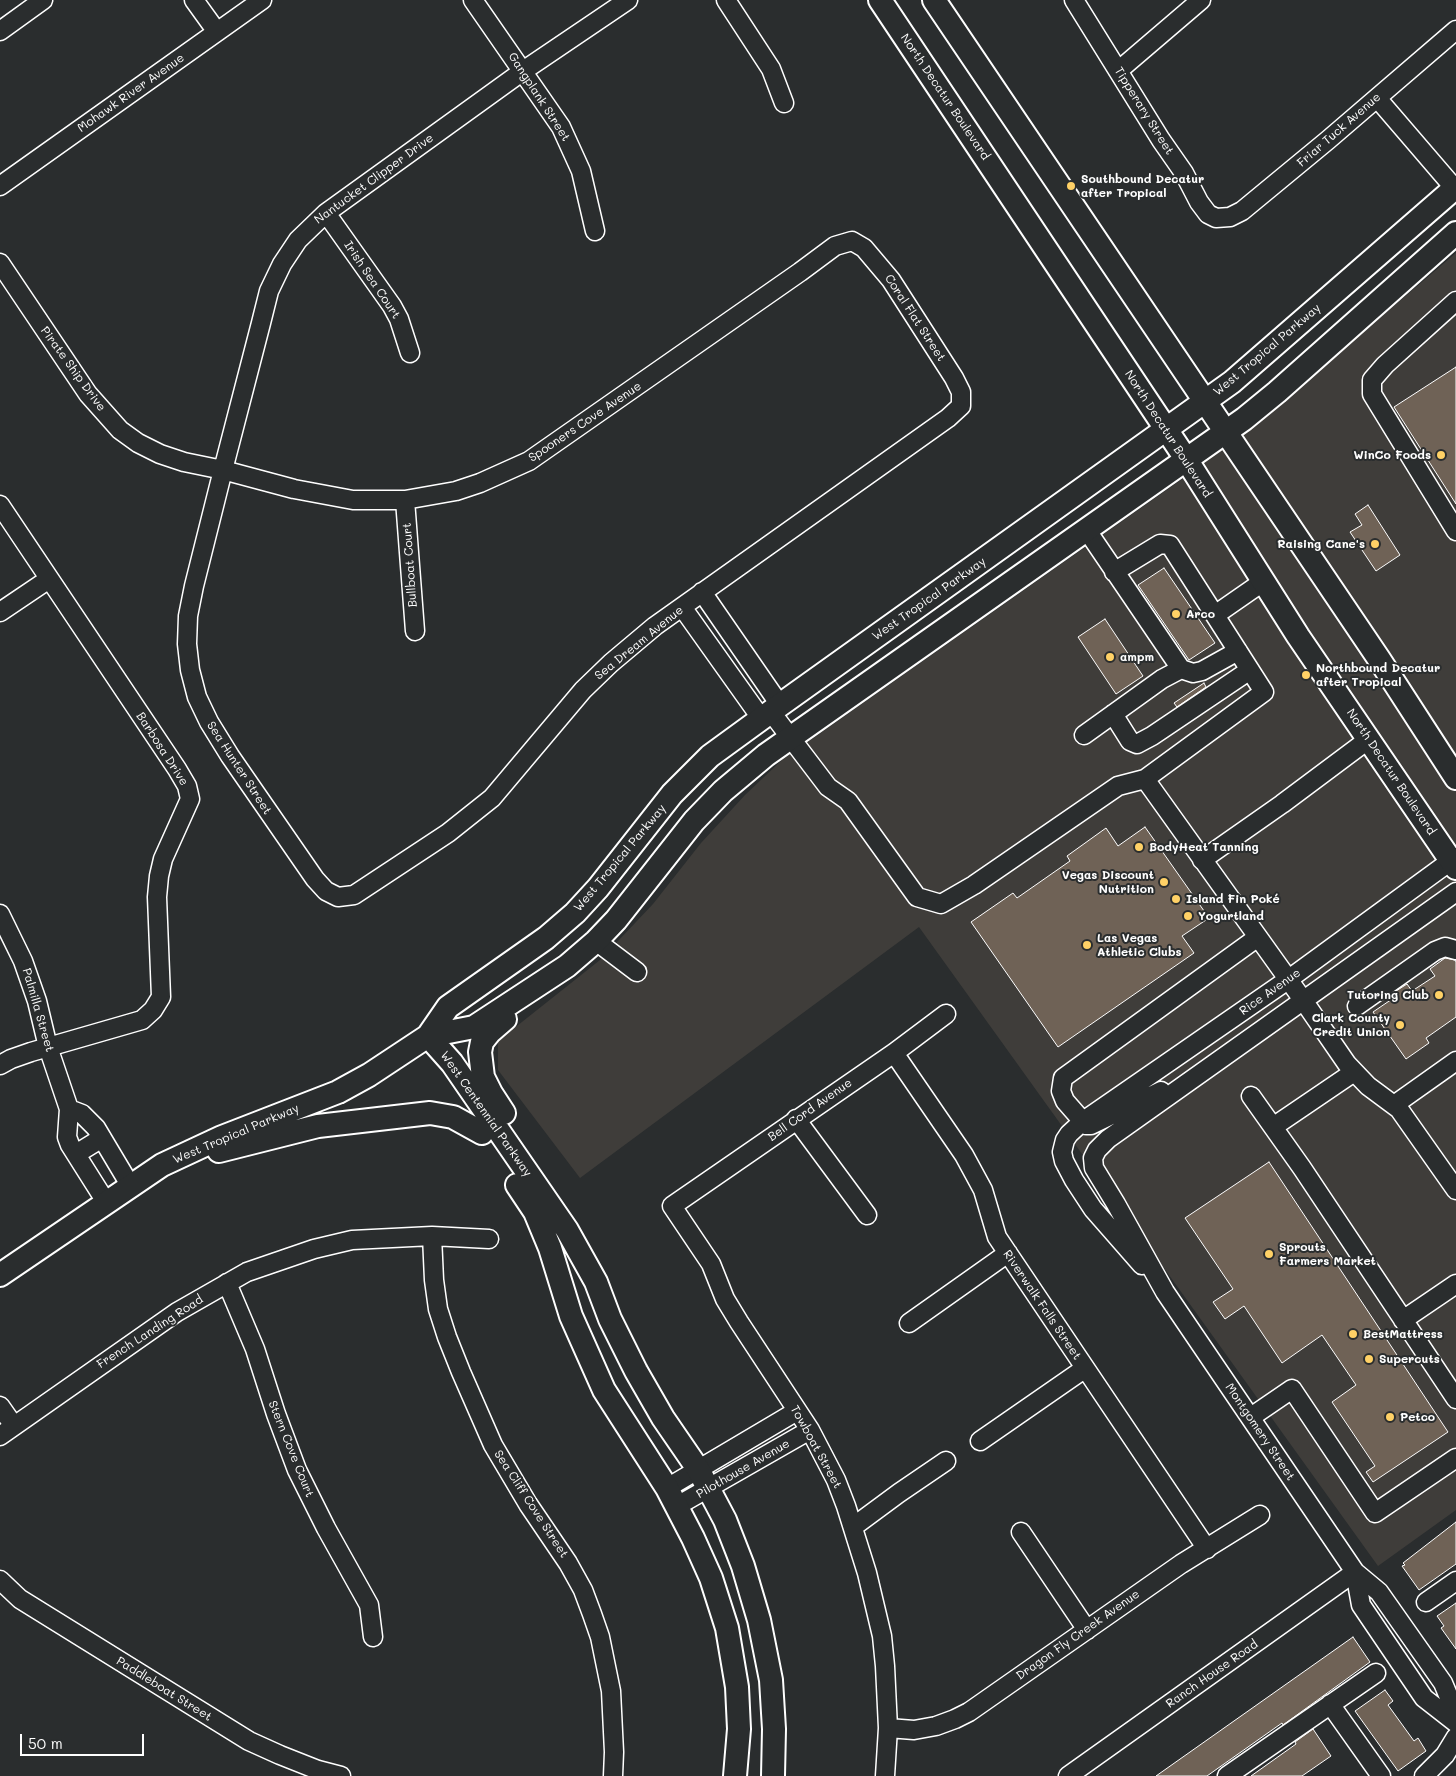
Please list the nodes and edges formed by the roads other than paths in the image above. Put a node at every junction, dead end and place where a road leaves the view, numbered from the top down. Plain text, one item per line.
1 (43, 0) edge
2 (194, 0) edge
3 (262, 0) edge
4 (473, 0) edge
5 (628, 0) edge
6 (726, 0) edge
7 (880, 0) edge
8 (934, 0) edge
9 (1074, 0) edge
10 (1201, 0) edge
11 (1456, 30) edge
12 (0, 31) edge
13 (217, 32) junction
14 (523, 71) junction
15 (1118, 71) junction
16 (1377, 98) junction
17 (784, 103) dead end
18 (0, 186) edge
19 (1456, 188) edge
20 (326, 212) junction
21 (1216, 218) joint
22 (594, 231) dead end
23 (1456, 233) edge
24 (852, 241) joint
25 (0, 263) edge
26 (1456, 301) edge
27 (410, 353) dead end
28 (1205, 402) junction
29 (961, 406) joint
30 (1166, 431) junction
31 (1225, 432) junction
32 (1186, 459) junction
33 (223, 470) junction
34 (405, 500) junction
35 (0, 505) edge
36 (1086, 529) junction
37 (1456, 531) edge
38 (1114, 572) junction
39 (48, 580) junction
40 (1264, 581) junction
41 (702, 592) junction
42 (682, 607) junction
43 (0, 612) edge
44 (1215, 615) junction
45 (415, 631) dead end
46 (734, 638) junction
47 (1238, 651) junction
48 (714, 652) junction
49 (1181, 670) junction
50 (1250, 670) junction
51 (771, 712) junction
52 (1113, 714) junction
53 (1084, 735) dead end
54 (790, 738) junction
55 (1369, 739) junction
56 (1456, 778) edge
57 (1145, 779) junction
58 (1202, 860) junction
59 (1454, 862) edge
60 (1456, 892) edge
61 (338, 897) joint
62 (0, 914) edge
63 (1258, 937) junction
64 (596, 941) junction
65 (1456, 950) edge
66 (567, 966) junction
67 (637, 972) dead end
68 (1289, 979) junction
69 (1304, 1000) junction
70 (1357, 1006) dead end
71 (946, 1014) dead end
72 (428, 1036) junction
73 (48, 1048) junction
74 (894, 1052) junction
75 (1456, 1061) edge
76 (0, 1066) edge
77 (1354, 1072) junction
78 (1200, 1073) junction
79 (1251, 1096) dead end
80 (1394, 1105) junction
81 (69, 1109) junction
82 (796, 1119) junction
83 (1082, 1122) junction
84 (1273, 1127) junction
85 (482, 1133) junction
86 (102, 1138) junction
87 (1097, 1150) joint
88 (76, 1154) junction
89 (162, 1165) junction
90 (1453, 1180) edge
91 (130, 1186) junction
92 (106, 1202) junction
93 (672, 1206) joint
94 (867, 1215) dead end
95 (432, 1236) junction
96 (489, 1239) dead end
97 (1008, 1254) junction
98 (0, 1275) edge
99 (596, 1282) junction
100 (227, 1283) junction
101 (1456, 1284) edge
102 (1165, 1292) junction
103 (1403, 1320) junction
104 (909, 1323) dead end
105 (1084, 1368) junction
106 (1456, 1399) edge
107 (0, 1406) edge
108 (797, 1411) junction
109 (1251, 1417) junction
110 (810, 1430) junction
111 (7, 1431) edge
112 (980, 1441) dead end
113 (1456, 1458) edge
114 (946, 1461) dead end
115 (698, 1469) junction
116 (709, 1489) junction
117 (672, 1497) junction
118 (1260, 1515) dead end
119 (853, 1527) junction
120 (1021, 1532) dead end
121 (1207, 1549) junction
122 (1355, 1572) junction
123 (0, 1580) edge
124 (1456, 1581) edge
125 (1426, 1602) dead end
126 (1087, 1630) junction
127 (373, 1637) dead end
128 (1376, 1673) dead end
129 (1330, 1704) junction
130 (1456, 1714) edge
131 (1456, 1723) edge
132 (888, 1728) junction
133 (1456, 1737) edge
134 (341, 1776) edge
135 (613, 1776) edge
136 (735, 1776) edge
137 (773, 1776) edge
138 (885, 1776) edge
139 (1068, 1776) edge
140 (1227, 1776) edge
141 (1381, 1776) edge
142 (1424, 1776) edge

1 - 12 street
2 - 13 street
3 - 13 street, Mohawk River Avenue
4 - 14 street, Gangplank Street
5 - 14 street, Nantucket Clipper Drive
6 - 17 street
7 - 30 main road, North Decatur Boulevard
8 - 28 main road
9 - 15 street, Tipperary Street
10 - 15 street
11 - 16 street, Friar Tuck Avenue
13 - 18 street, Mohawk River Avenue
14 - 20 street, Nantucket Clipper Drive
14 - 22 street, Gangplank Street
15 - 21 street, Tipperary Street
16 - 19 street
16 - 21 street, Friar Tuck Avenue
19 - 28 main road, West Tropical Parkway
20 - 27 street, Irish Sea Court
20 - 33 street, Nantucket Clipper Drive
23 - 31 main road, West Tropical Parkway
24 - 29 street, Coral Flat Street
24 - 34 street, Spooners Cove Avenue
25 - 33 street, Pirate Ship Drive
26 - 37 street
28 - 30 main road, West Tropical Parkway
28 - 31 main road
29 - 41 street, Sea Dream Avenue
30 - 32 main road, North Decatur Boulevard
30 - 51 main road, West Tropical Parkway
31 - 32 main road, West Tropical Parkway
31 - 56 main road
32 - 36 main road, West Tropical Parkway
32 - 40 main road, North Decatur Boulevard
33 - 34 street, Spooners Cove Avenue
33 - 61 street, Sea Hunter Street
34 - 45 street, Bullboat Court
35 - 39 street, Barbosa Drive
36 - 38 street
36 - 54 main road, West Tropical Parkway
38 - 44 street
38 - 49 street
39 - 43 street
39 - 73 street, Barbosa Drive
40 - 44 street
40 - 55 main road, North Decatur Boulevard
41 - 42 street, Sea Dream Avenue
41 - 46 street
42 - 48 street
42 - 61 street, Sea Dream Avenue
44 - 47 street
46 - 48 street
46 - 51 street
47 - 49 street
47 - 50 street
48 - 51 street
49 - 52 street
50 - 52 street
50 - 57 street
51 - 54 street
51 - 72 main road, West Tropical Parkway
52 - 53 street
54 - 57 street
54 - 64 main road, West Tropical Parkway
55 - 58 street
55 - 59 main road, North Decatur Boulevard
57 - 58 street
58 - 63 street
59 - 68 street, Rice Avenue
60 - 69 street, Rice Avenue
62 - 73 street, Palmilla Street
63 - 68 street
63 - 83 street
64 - 66 main road, West Tropical Parkway
64 - 67 street
65 - 70 street
66 - 72 main road, West Tropical Parkway
66 - 99 main road
68 - 69 street
68 - 83 street, Rice Avenue
69 - 77 street
69 - 78 street, Rice Avenue
71 - 74 street, Bell Cord Avenue
72 - 85 main road, West Centennial Parkway
72 - 89 main road, West Tropical Parkway
72 - 99 main road, West Centennial Parkway
73 - 76 street
73 - 81 street, Palmilla Street
74 - 82 street, Bell Cord Avenue
74 - 97 street, Riverwalk Falls Street
75 - 80 street
77 - 80 street
77 - 84 street
78 - 83 street
78 - 87 street, Rice Avenue
79 - 84 street
80 - 90 street
81 - 86 street
81 - 88 street, Palmilla Street
82 - 93 street, Bell Cord Avenue
82 - 94 street
83 - 102 street, Montgomery Street
84 - 103 street
85 - 89 main road
85 - 117 main road, West Centennial Parkway
86 - 88 street
86 - 91 street
87 - 102 street, Montgomery Street
88 - 92 street, Palmilla Street
89 - 91 main road, West Tropical Parkway
91 - 92 main road, West Tropical Parkway
92 - 98 main road, West Tropical Parkway
93 - 108 street, Towboat Street
95 - 96 street, French Landing Road
95 - 100 street, French Landing Road
95 - 135 street, Sea Cliff Cove Street
97 - 104 street
97 - 105 street, Riverwalk Falls Street
99 - 115 main road, West Centennial Parkway
100 - 111 street, French Landing Road
100 - 127 street, Stern Cove Court
101 - 103 street
102 - 109 street, Montgomery Street
103 - 106 street
105 - 112 street
105 - 121 street, Riverwalk Falls Street
107 - 111 street
108 - 110 street, Towboat Street
108 - 115 street, Pilothouse Avenue
109 - 113 street
109 - 122 street, Montgomery Street
110 - 116 street, Pilothouse Avenue
110 - 119 street, Towboat Street
114 - 119 street
115 - 116 main road, West Centennial Parkway
115 - 117 street, Pilothouse Avenue
116 - 117 street, Pilothouse Avenue
116 - 137 main road, West Centennial Parkway
117 - 136 main road, West Centennial Parkway
118 - 121 street, Dragon Fly Creek Avenue
119 - 132 street, Towboat Street
120 - 126 street
121 - 126 street, Dragon Fly Creek Avenue
122 - 130 street, Montgomery Street
122 - 131 street, Montgomery Street
122 - 139 street, Ranch House Road
123 - 134 street, Paddleboat Street
124 - 125 street
126 - 132 street, Dragon Fly Creek Avenue
128 - 129 street
129 - 140 street
129 - 141 street
132 - 138 street, Towboat Street
133 - 142 street

